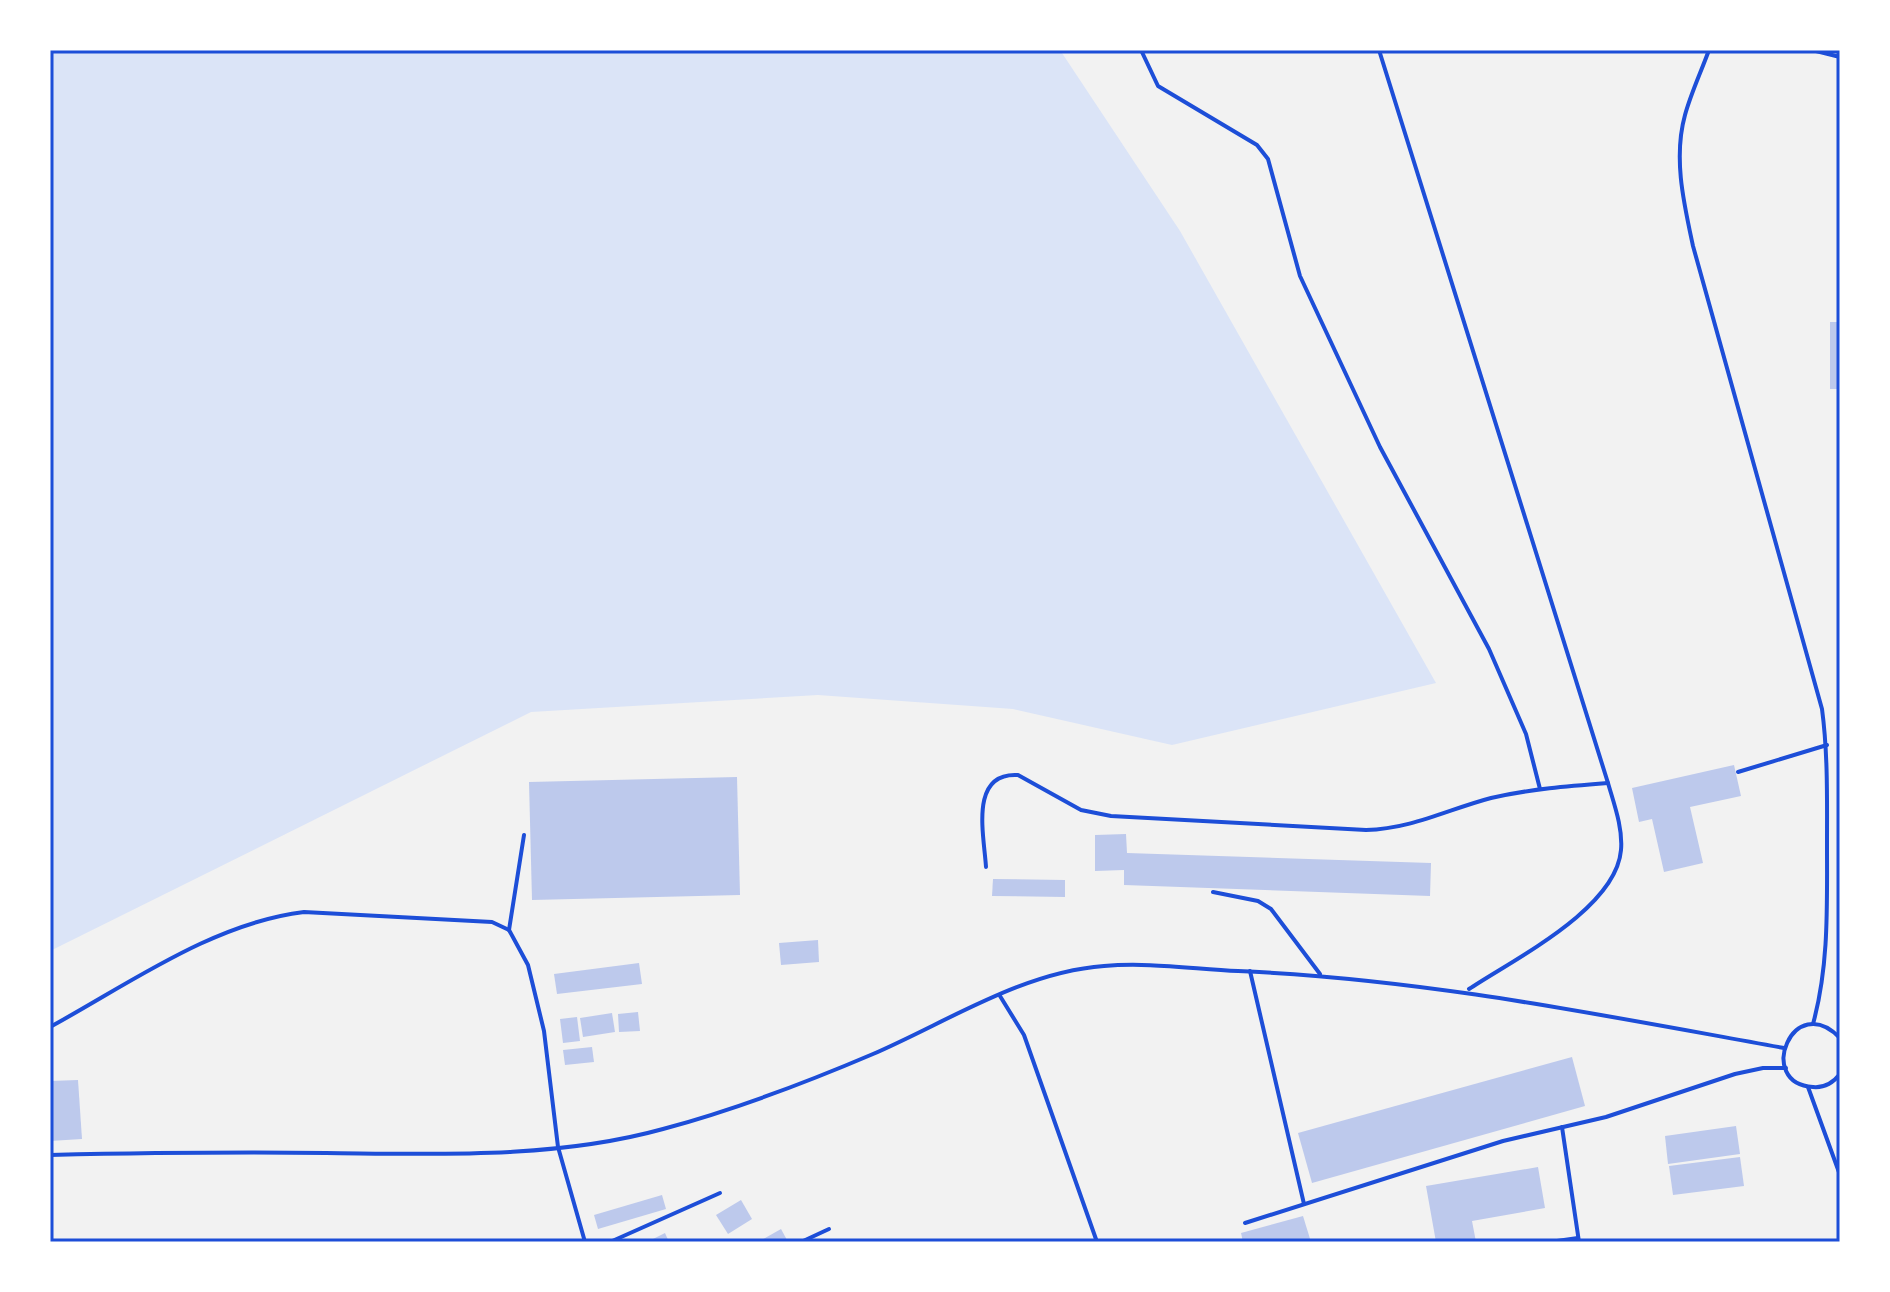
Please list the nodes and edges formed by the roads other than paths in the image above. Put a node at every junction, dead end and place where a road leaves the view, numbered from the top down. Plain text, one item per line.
1 (1141, 50) edge
2 (1379, 50) edge
3 (1709, 50) edge
4 (1812, 50) edge
5 (1840, 57) edge
6 (1827, 745) junction
7 (1738, 772) dead end
8 (1608, 783) junction
9 (1540, 789) junction
10 (524, 835) dead end
11 (986, 867) dead end
12 (1213, 892) dead end
13 (509, 930) junction
14 (1250, 971) junction
15 (1320, 974) junction
16 (1467, 990) junction
17 (999, 996) junction
18 (1813, 1024) junction
19 (50, 1027) edge
20 (1840, 1038) edge
21 (1784, 1048) junction
22 (1786, 1068) junction
23 (1840, 1074) edge
24 (1808, 1087) junction
25 (1562, 1127) junction
26 (558, 1147) junction
27 (50, 1155) edge
28 (1840, 1175) edge
29 (720, 1193) dead end
30 (1304, 1204) junction
31 (1245, 1223) dead end
32 (829, 1229) dead end
33 (1578, 1240) edge
34 (585, 1242) edge
35 (610, 1242) edge
36 (801, 1242) edge
37 (1097, 1242) edge
38 (1550, 1242) edge

1 - 9 lane
2 - 8 lane
3 - 6 lane
4 - 5 lane
6 - 7 lane
6 - 18 lane
8 - 9 lane
8 - 16 lane
9 - 11 lane
10 - 13 lane
12 - 15 lane
13 - 19 lane
13 - 26 lane
14 - 15 lane
14 - 17 lane
14 - 30 lane
15 - 16 lane
16 - 21 lane
17 - 26 lane
17 - 37 lane
18 - 20 lane
18 - 21 lane
21 - 22 lane
22 - 24 lane
22 - 25 lane
23 - 24 lane
24 - 28 lane
25 - 30 lane
25 - 33 lane
26 - 27 lane
26 - 34 lane
29 - 35 lane
30 - 31 lane
32 - 36 lane
33 - 38 lane

